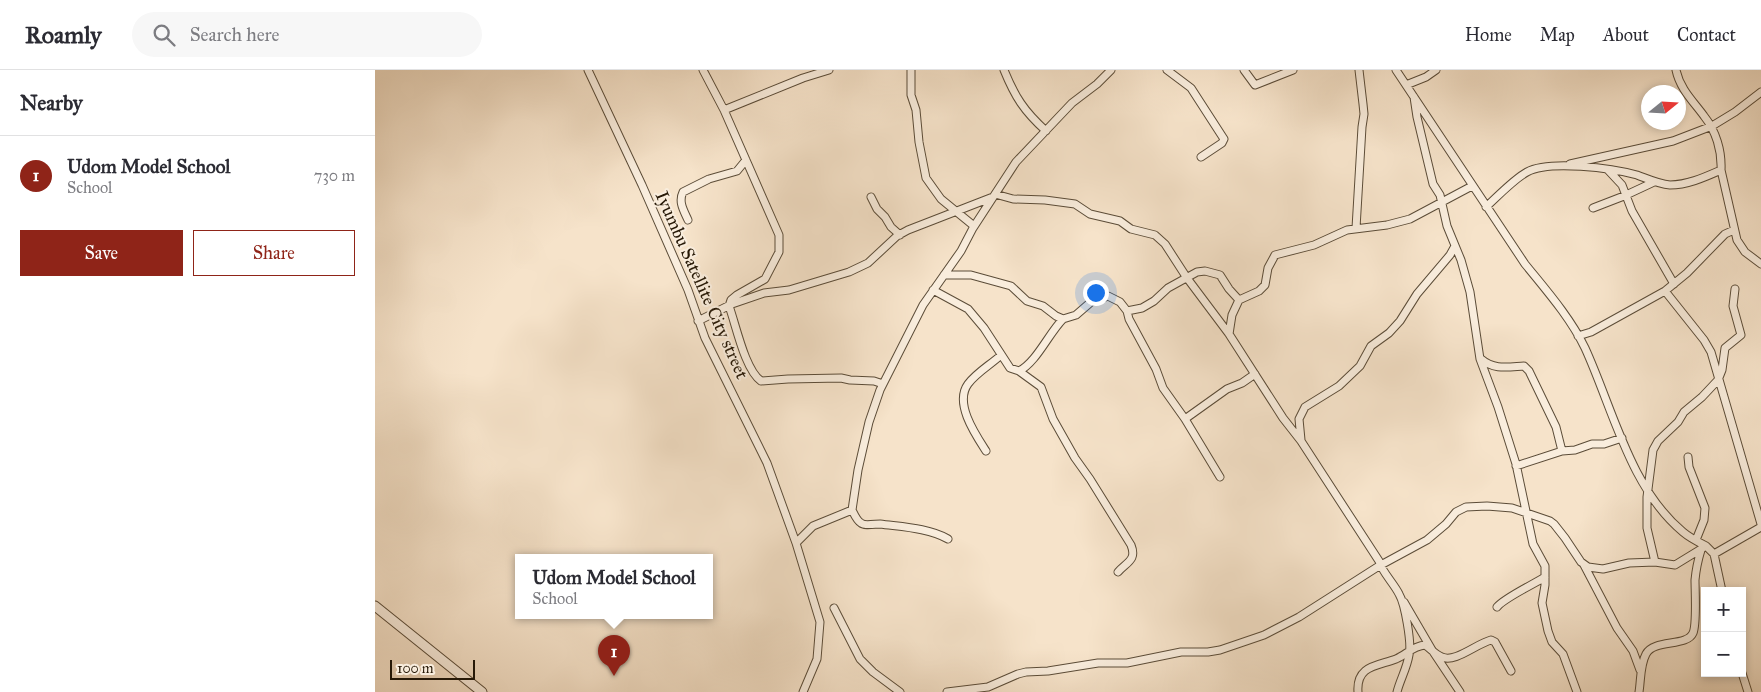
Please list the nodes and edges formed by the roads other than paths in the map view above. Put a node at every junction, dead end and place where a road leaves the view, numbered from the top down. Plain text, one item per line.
1 (588, 70) edge
2 (703, 70) edge
3 (800, 70) edge
4 (829, 70) edge
5 (911, 70) edge
6 (1004, 70) edge
7 (1111, 70) edge
8 (1167, 70) edge
9 (1244, 70) edge
10 (1293, 70) edge
11 (1359, 70) edge
12 (1397, 70) edge
13 (1436, 70) edge
14 (1676, 70) edge
15 (803, 78) junction
16 (1406, 85) junction
17 (1759, 96) edge
18 (1414, 97) junction
19 (724, 110) junction
20 (1712, 126) junction
21 (1046, 131) junction
22 (1201, 157) dead end
23 (746, 160) junction
24 (1558, 167) junction
25 (1608, 170) junction
26 (1721, 170) junction
27 (1654, 182) junction
28 (1472, 186) junction
29 (994, 195) junction
30 (1627, 195) junction
31 (871, 197) dead end
32 (1441, 202) junction
33 (1486, 206) junction
34 (1593, 208) dead end
35 (955, 212) junction
36 (688, 220) dead end
37 (974, 226) junction
38 (1356, 228) junction
39 (1734, 230) junction
40 (901, 235) junction
41 (1455, 246) junction
42 (1761, 264) edge
43 (944, 275) junction
44 (1187, 278) junction
45 (1674, 284) junction
46 (1735, 289) dead end
47 (933, 290) junction
48 (1665, 291) junction
49 (1239, 300) junction
50 (729, 306) junction
51 (1127, 311) junction
52 (1063, 319) junction
53 (698, 321) junction
54 (1229, 334) junction
55 (1578, 336) junction
56 (1000, 356) junction
57 (1480, 359) junction
58 (1019, 371) junction
59 (1255, 374) junction
60 (1718, 380) junction
61 (883, 384) junction
62 (1185, 418) junction
63 (1622, 438) junction
64 (1301, 441) junction
65 (986, 451) dead end
66 (1562, 451) junction
67 (1688, 457) dead end
68 (1516, 466) junction
69 (1220, 477) dead end
70 (1648, 490) junction
71 (852, 510) junction
72 (1527, 513) junction
73 (1761, 526) edge
74 (948, 540) dead end
75 (1696, 540) junction
76 (796, 542) junction
77 (1704, 548) junction
78 (1714, 554) junction
79 (1655, 562) junction
80 (1584, 565) junction
81 (1379, 566) junction
82 (1118, 572) dead end
83 (1545, 576) junction
84 (1721, 587) edge
85 (1401, 596) junction
86 (375, 606) edge
87 (1497, 607) dead end
88 (834, 608) dead end
89 (1410, 650) junction
90 (1432, 650) junction
91 (1511, 671) dead end
92 (1743, 677) edge
93 (1641, 678) junction
94 (482, 692) edge
95 (803, 692) edge
96 (900, 692) edge
97 (947, 692) edge
98 (1358, 692) edge
99 (1397, 692) edge
100 (1460, 692) edge
101 (1577, 692) edge
102 (1639, 692) edge
103 (1748, 692) edge

1 - 53 street, Iyumbu Satellite City street
2 - 19 street
3 - 15 street
4 - 15 street
5 - 35 street
6 - 21 street
7 - 21 street
8 - 22 street
9 - 10 street
11 - 38 street
12 - 16 street
13 - 16 street
14 - 20 street
15 - 19 street
16 - 18 street
17 - 20 street
18 - 28 street
18 - 32 street
19 - 23 street
20 - 24 street
20 - 26 street
21 - 29 street
23 - 36 street
23 - 50 street
24 - 25 street
24 - 33 street
25 - 27 street
25 - 30 street
26 - 27 street
26 - 39 street
27 - 30 street
28 - 32 street
28 - 33 street
29 - 35 street
29 - 37 street
29 - 44 street
30 - 34 street
30 - 45 street
31 - 40 street
32 - 38 street
32 - 41 street
33 - 55 street
35 - 37 street
35 - 40 street
37 - 43 street
38 - 49 street
39 - 42 street
39 - 45 street
40 - 50 street
41 - 57 street
41 - 64 street
43 - 47 street
43 - 52 street
44 - 49 street
44 - 51 street
44 - 54 street
45 - 48 street
46 - 60 street
47 - 56 street
47 - 61 street
48 - 55 street
48 - 60 street
49 - 54 street
50 - 53 street
50 - 61 street
51 - 52 street
51 - 62 street
52 - 58 street
53 - 76 street, Iyumbu Satellite City street
54 - 59 street
55 - 63 street
56 - 58 street
56 - 65 street
57 - 66 street
57 - 68 street
58 - 82 street
59 - 62 street
59 - 64 street
60 - 70 street
60 - 73 street
61 - 71 street
62 - 69 street
63 - 66 street
63 - 70 street
64 - 81 street
66 - 68 street
67 - 75 street
68 - 72 street
70 - 75 street
70 - 79 street
71 - 74 street
71 - 76 street
72 - 80 street
72 - 81 street
72 - 83 street
73 - 78 street
75 - 77 street
76 - 95 street, Iyumbu Satellite City street
77 - 78 street
77 - 79 street
77 - 93 street
78 - 84 street
79 - 80 street
80 - 93 street
81 - 85 street
81 - 97 street
83 - 87 street
83 - 101 street
85 - 89 street
85 - 90 street
86 - 94 street
88 - 96 street
89 - 90 street
89 - 98 street
89 - 99 street
90 - 91 street
90 - 100 street
92 - 103 street
93 - 102 street

